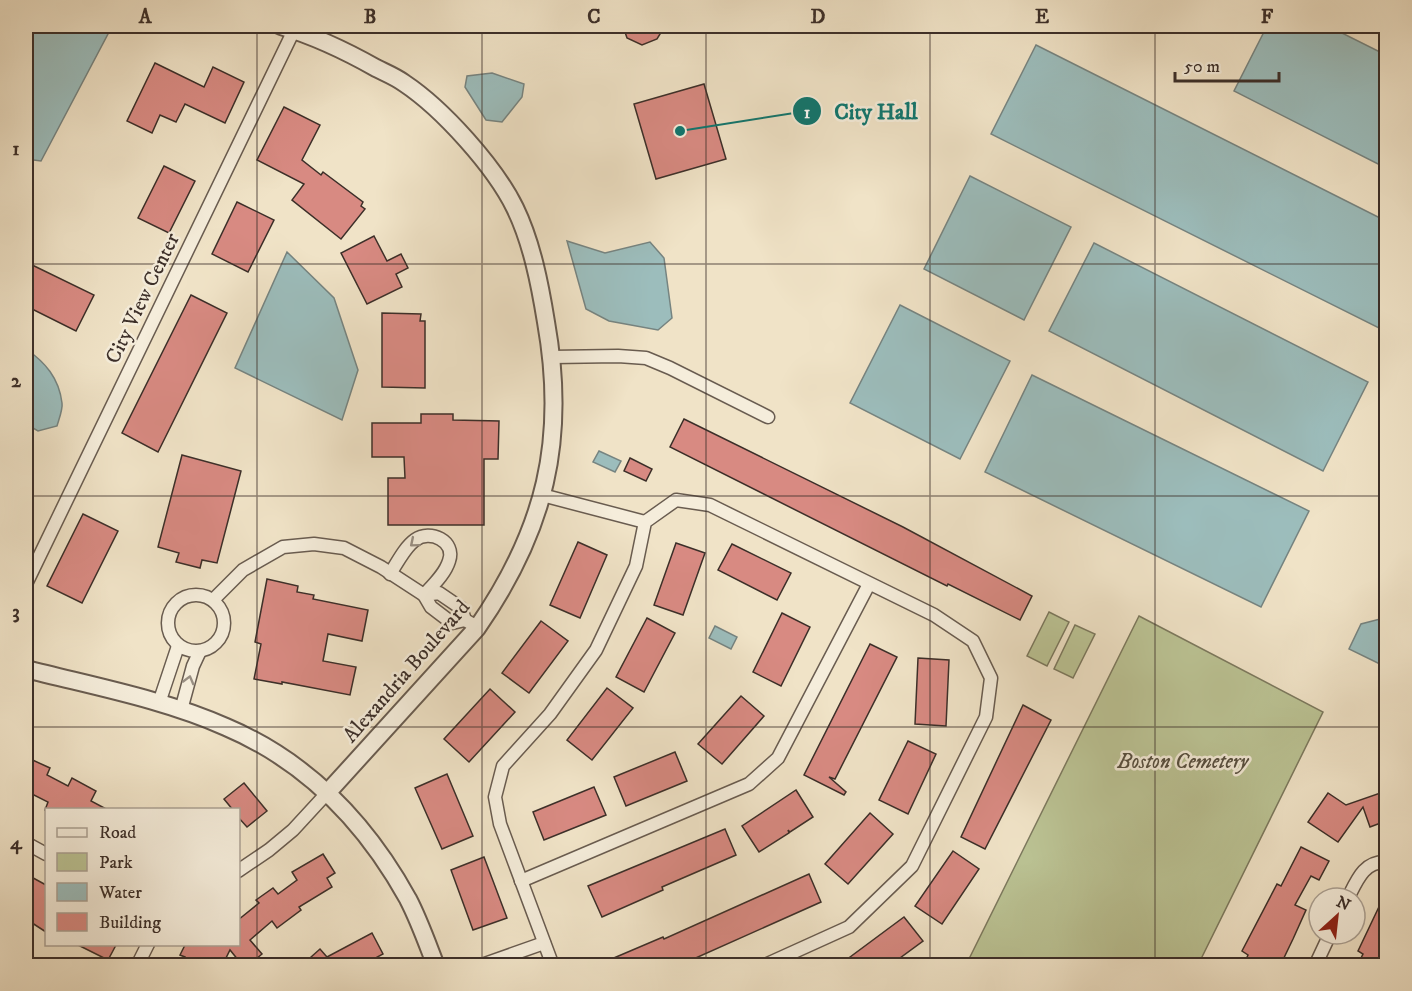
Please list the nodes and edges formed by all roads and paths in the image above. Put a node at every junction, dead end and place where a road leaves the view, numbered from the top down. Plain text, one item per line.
1 (290, 27) edge
2 (552, 357) junction
3 (768, 417) dead end
4 (542, 495) junction
5 (645, 522) junction
6 (390, 574) junction
7 (26, 584) edge
8 (869, 584) junction
9 (424, 595) junction
10 (213, 600) junction
11 (471, 624) junction
12 (178, 646) junction
13 (200, 651) junction
14 (26, 669) edge
15 (159, 703) junction
16 (181, 710) junction
17 (328, 792) junction
18 (26, 843) edge
19 (45, 853) edge
20 (1386, 862) edge
21 (240, 870) edge
22 (521, 881) junction
23 (1354, 886) edge
24 (544, 943) junction
25 (147, 946) edge
26 (1324, 946) edge
27 (137, 966) edge
28 (436, 966) edge
29 (479, 966) edge
30 (553, 966) edge
31 (763, 966) edge
32 (1315, 966) edge

1 - 2 street, Alexandria Boulevard
1 - 7 street, City View Center
2 - 3 street
2 - 4 street, Alexandria Boulevard
4 - 5 street
4 - 11 street, Alexandria Boulevard
5 - 8 street
5 - 22 street
6 - 9 street
9 -> 6 street
6 - 10 street
8 - 22 street
8 - 31 street
9 - 11 street
10 - 12 street
10 - 13 street
11 - 17 street, Alexandria Boulevard
12 - 13 street
12 - 15 street
16 -> 13 street
14 - 15 street
15 - 16 street
16 - 17 street
17 - 21 street
17 - 28 street
18 - 19 street
20 - 23 street
22 - 24 street
24 - 29 street
24 - 30 street
25 - 27 street
26 - 32 street

